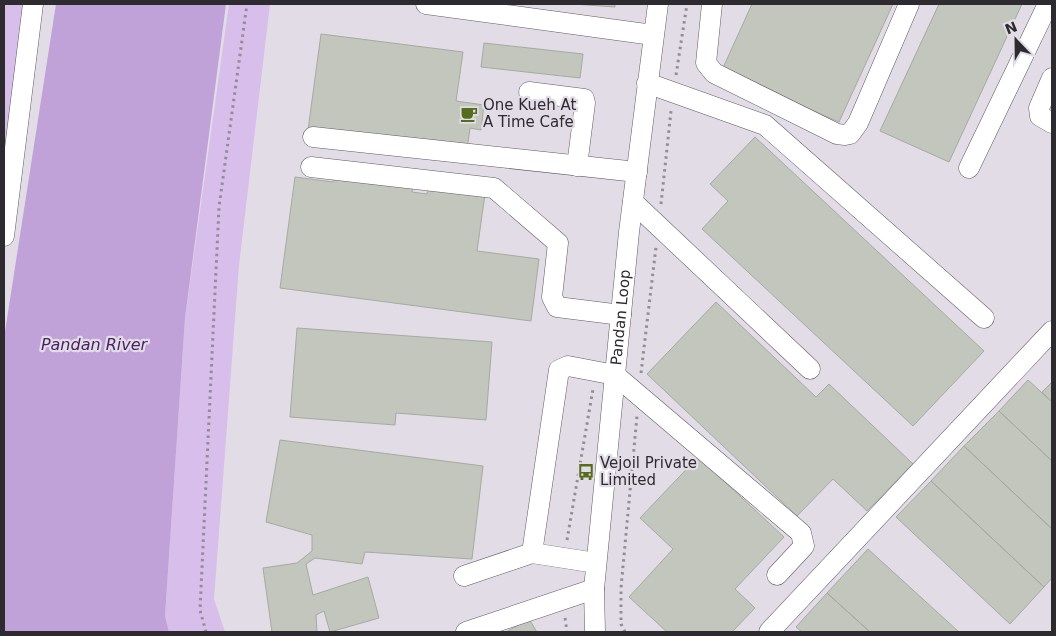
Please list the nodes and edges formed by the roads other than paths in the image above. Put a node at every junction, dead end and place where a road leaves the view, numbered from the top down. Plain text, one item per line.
1 (33, 4) edge
2 (426, 4) edge
3 (658, 4) edge
4 (712, 4) edge
5 (909, 4) edge
6 (1048, 4) edge
7 (653, 35) junction
8 (1052, 78) edge
9 (647, 83) junction
10 (529, 92) dead end
11 (1052, 123) edge
12 (313, 137) dead end
13 (577, 166) junction
14 (311, 167) dead end
15 (969, 168) dead end
16 (637, 172) junction
17 (633, 202) junction
18 (4, 236) edge
19 (621, 315) junction
20 (984, 318) dead end
21 (1052, 331) edge
22 (810, 369) dead end
23 (615, 374) junction
24 (532, 553) junction
25 (596, 563) junction
26 (777, 575) dead end
27 (464, 576) dead end
28 (594, 589) junction
29 (466, 632) edge
30 (595, 632) edge
31 (770, 632) edge

1 - 18 street
2 - 7 street
3 - 7 street, Pandan Loop
4 - 5 street
6 - 15 street
7 - 9 street, Pandan Loop
8 - 11 street
9 - 16 street, Pandan Loop
9 - 20 street
10 - 13 street
12 - 13 street
13 - 16 street
14 - 19 street
16 - 17 street, Pandan Loop
17 - 19 street, Pandan Loop
17 - 22 street
19 - 23 street, Pandan Loop
21 - 31 street
23 - 24 street
23 - 25 street, Pandan Loop
23 - 26 street
24 - 25 street
24 - 27 street
25 - 28 street, Pandan Loop
28 - 29 street
28 - 30 street, Pandan Loop

